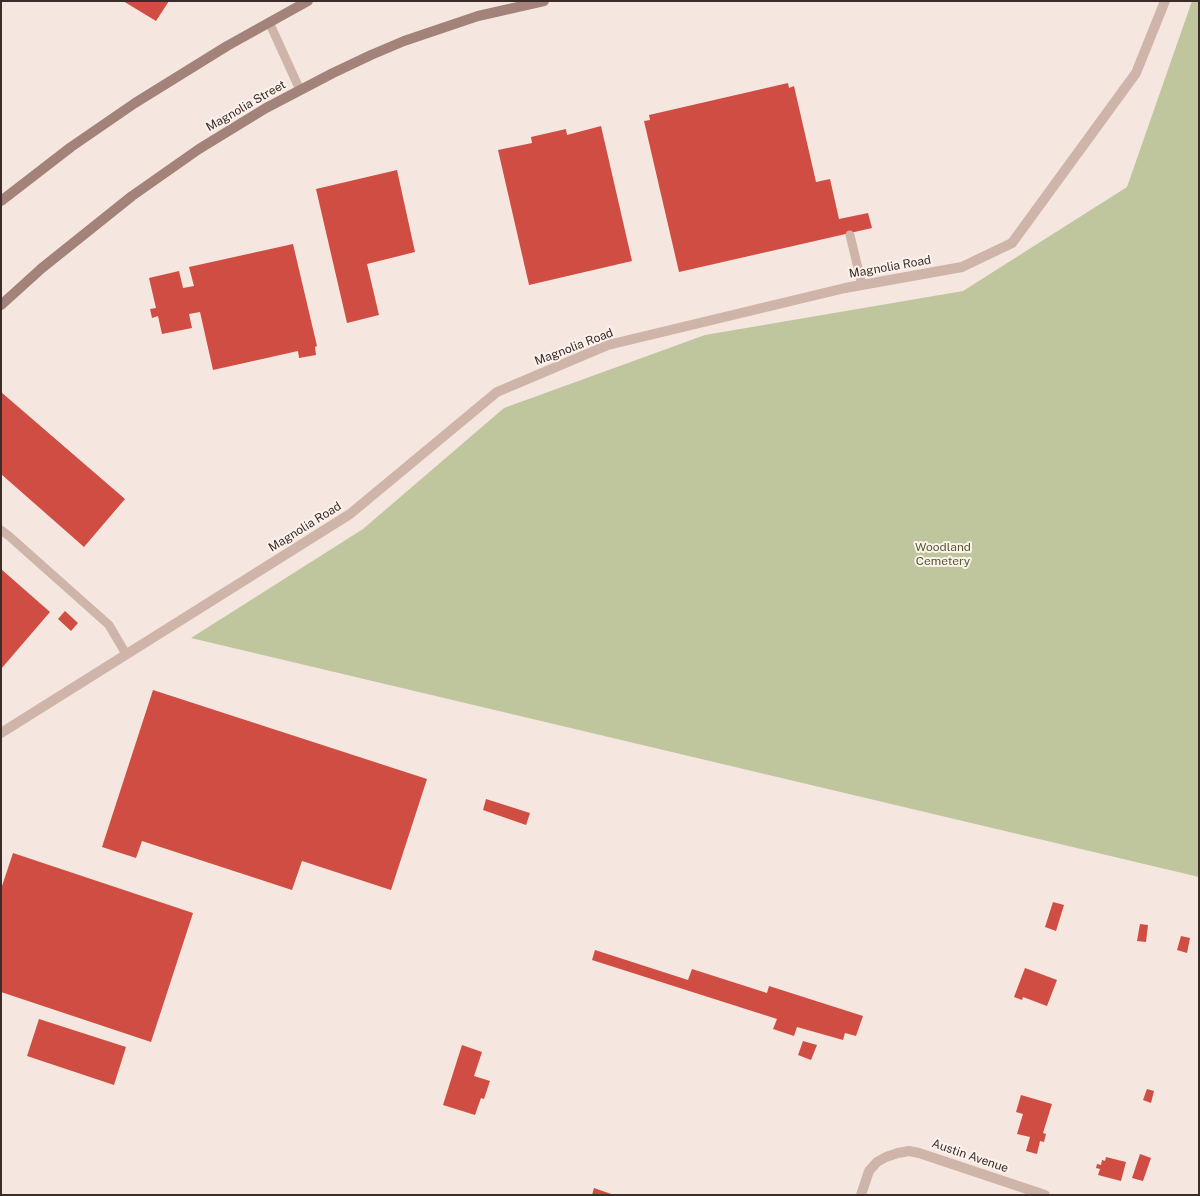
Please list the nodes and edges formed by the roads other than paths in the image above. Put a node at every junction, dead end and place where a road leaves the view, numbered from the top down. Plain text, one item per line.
1 (308, 1) edge
2 (544, 1) edge
3 (1165, 1) edge
4 (269, 22) junction
5 (300, 90) junction
6 (1, 201) edge
7 (850, 235) dead end
8 (862, 286) junction
9 (1, 305) edge
10 (1, 530) edge
11 (126, 654) junction
12 (1, 733) edge
13 (861, 1195) edge
14 (1044, 1195) edge

1 - 4 main road
2 - 5 main road, Magnolia Street
3 - 8 street, Magnolia Road
4 - 5 lane
4 - 6 main road
5 - 9 main road, Magnolia Street
7 - 8 lane
8 - 11 street, Magnolia Road
10 - 11 lane
11 - 12 street, Magnolia Road
13 - 14 street, Austin Avenue

